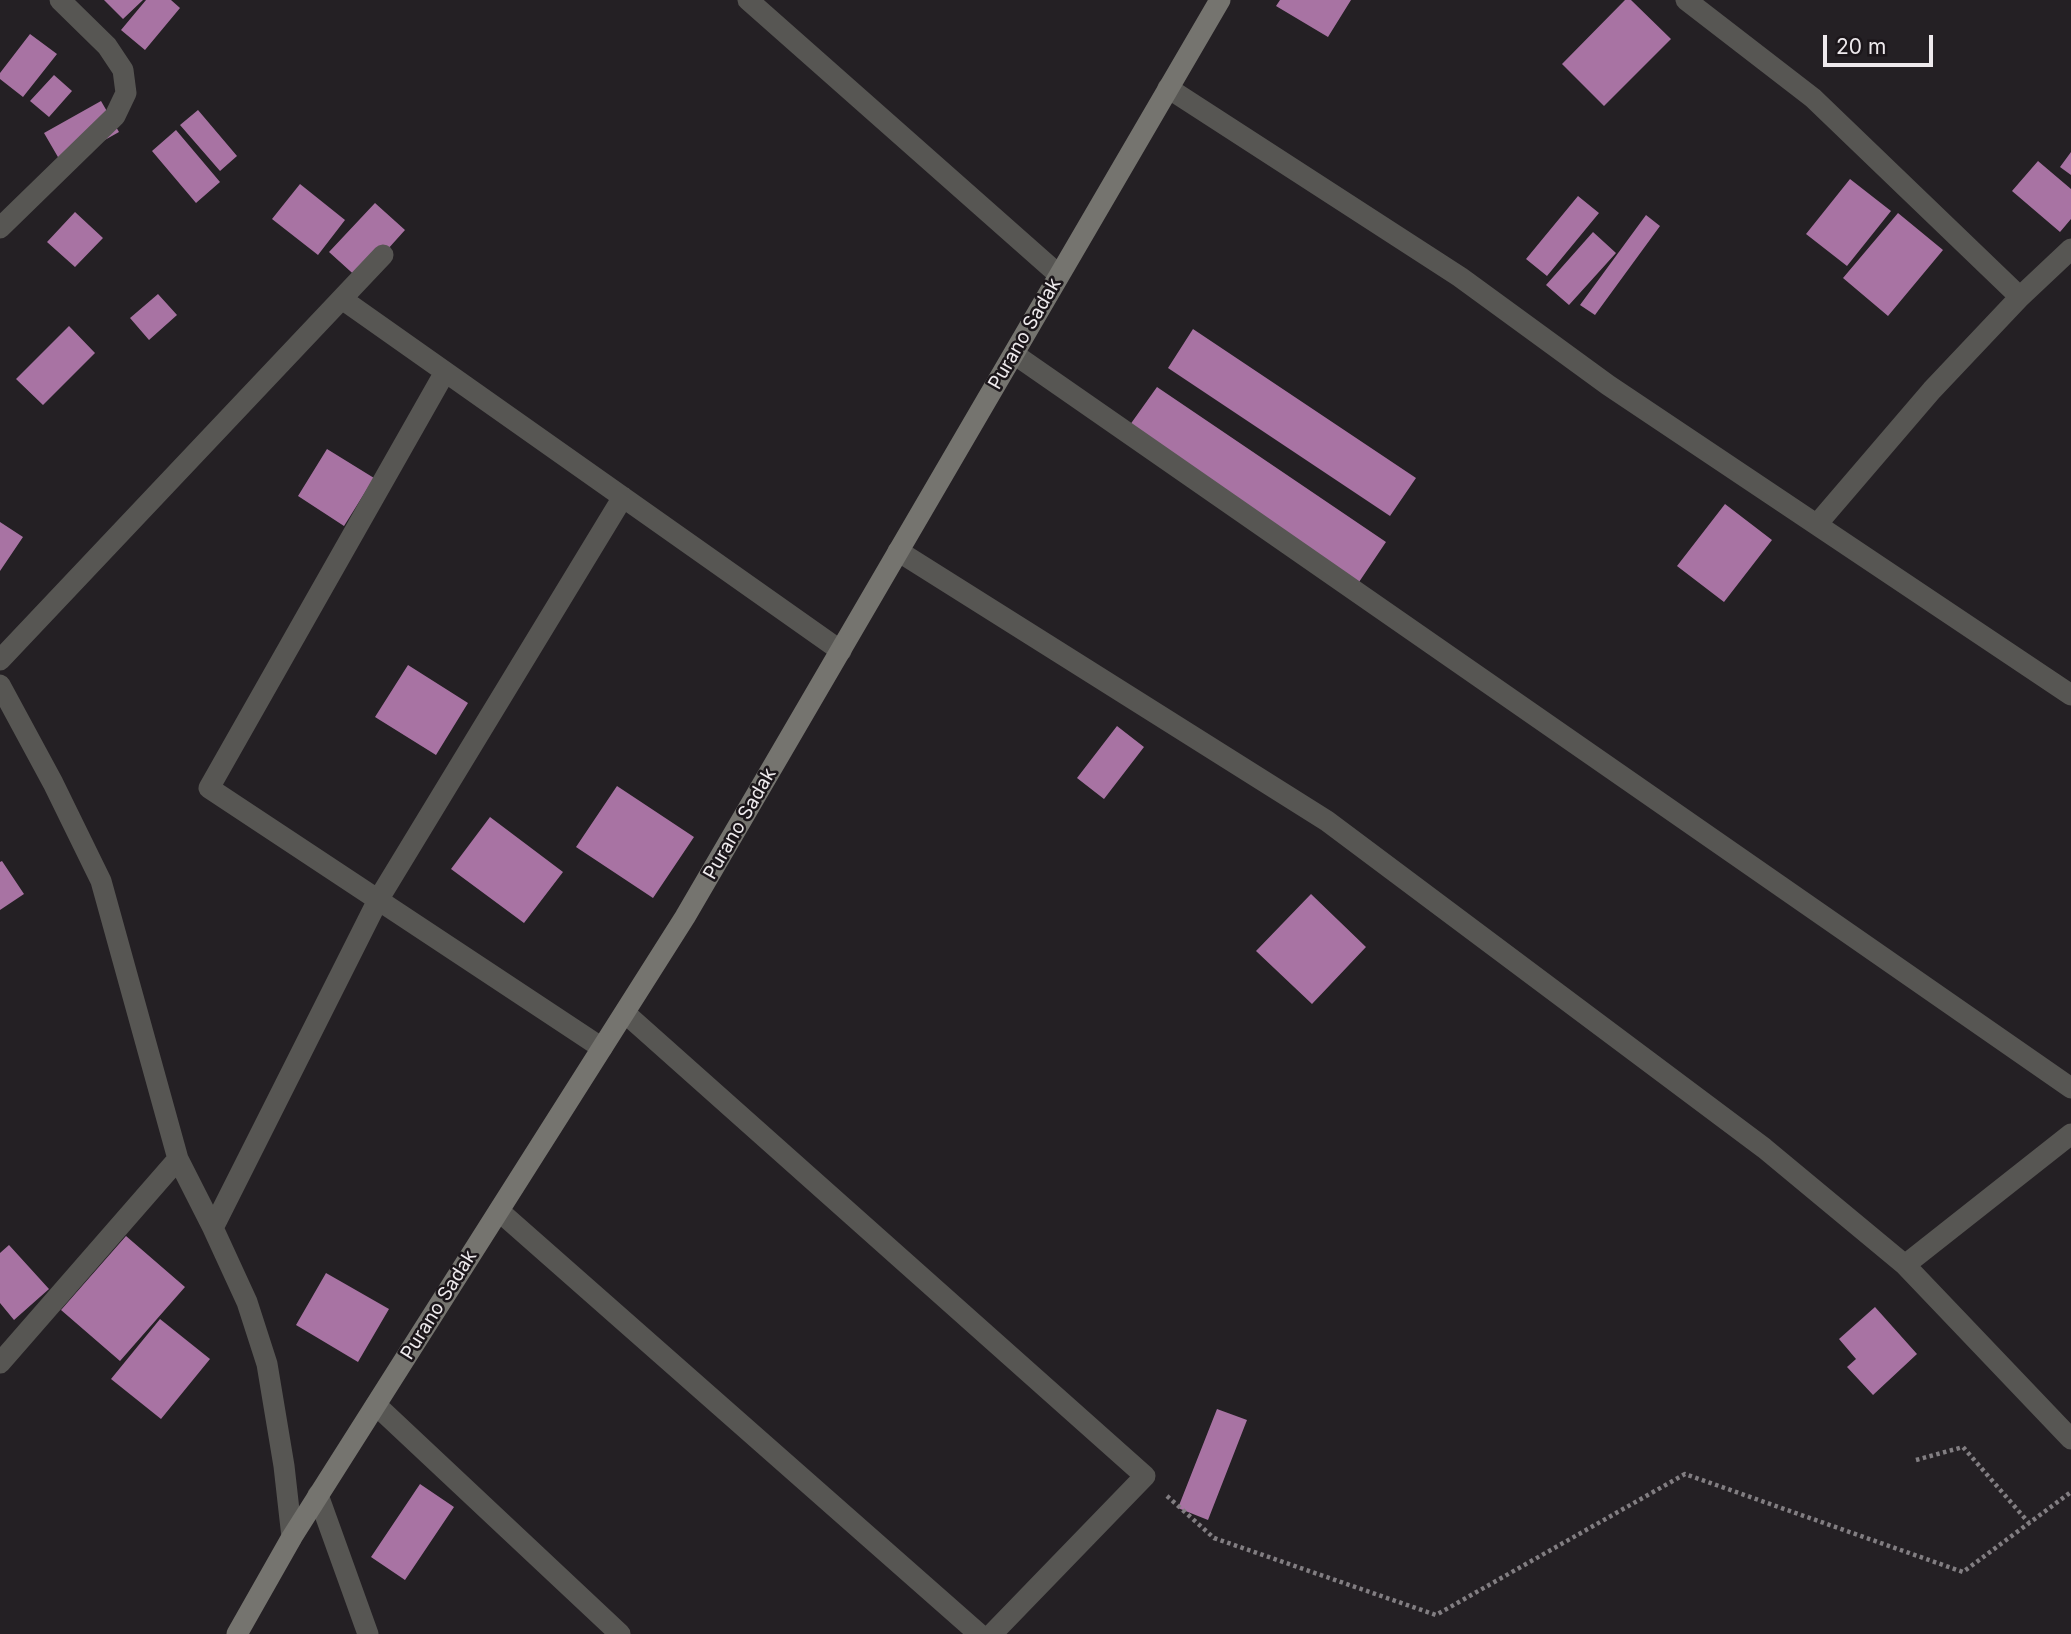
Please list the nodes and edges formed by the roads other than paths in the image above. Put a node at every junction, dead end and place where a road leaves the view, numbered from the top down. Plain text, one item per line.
1 (60, 0) edge
2 (748, 0) edge
3 (1220, 0) edge
4 (1685, 0) edge
5 (1168, 88) junction
6 (0, 228) edge
7 (2071, 249) edge
8 (383, 255) dead end
9 (1059, 275) junction
10 (2020, 297) junction
11 (342, 299) junction
12 (1014, 354) junction
13 (445, 372) junction
14 (623, 497) junction
15 (1818, 523) junction
16 (898, 551) junction
17 (841, 651) junction
18 (0, 660) edge
19 (0, 685) edge
20 (2071, 695) edge
21 (378, 900) junction
22 (625, 1013) junction
23 (602, 1048) junction
24 (2071, 1088) edge
25 (2071, 1134) edge
26 (178, 1159) junction
27 (499, 1211) junction
28 (213, 1228) junction
29 (1905, 1265) junction
30 (0, 1363) edge
31 (376, 1405) junction
32 (2071, 1439) edge
33 (318, 1495) junction
34 (292, 1537) junction
35 (237, 1634) edge
36 (368, 1634) edge
37 (620, 1634) edge
38 (979, 1634) edge
39 (992, 1634) edge

1 - 6 street
2 - 9 street
3 - 5 main road, Purano Sadak
4 - 10 street
5 - 9 main road, Purano Sadak
5 - 15 street
7 - 10 street
8 - 11 street
9 - 12 main road, Purano Sadak
10 - 15 street
11 - 13 street
11 - 18 street
12 - 16 main road, Purano Sadak
12 - 24 street
13 - 14 street
13 - 21 street
14 - 17 street
14 - 21 street
15 - 20 street
16 - 17 main road, Purano Sadak
16 - 29 street
17 - 22 main road, Purano Sadak
19 - 26 street
21 - 23 street
21 - 28 street
22 - 23 main road, Purano Sadak
22 - 39 street
23 - 27 main road, Purano Sadak
25 - 29 street
26 - 28 street
26 - 30 street
27 - 31 main road, Purano Sadak
27 - 38 street
28 - 34 street
29 - 32 street
31 - 33 main road, Purano Sadak
31 - 37 street
33 - 34 main road, Purano Sadak
33 - 36 street
34 - 35 main road, Purano Sadak

